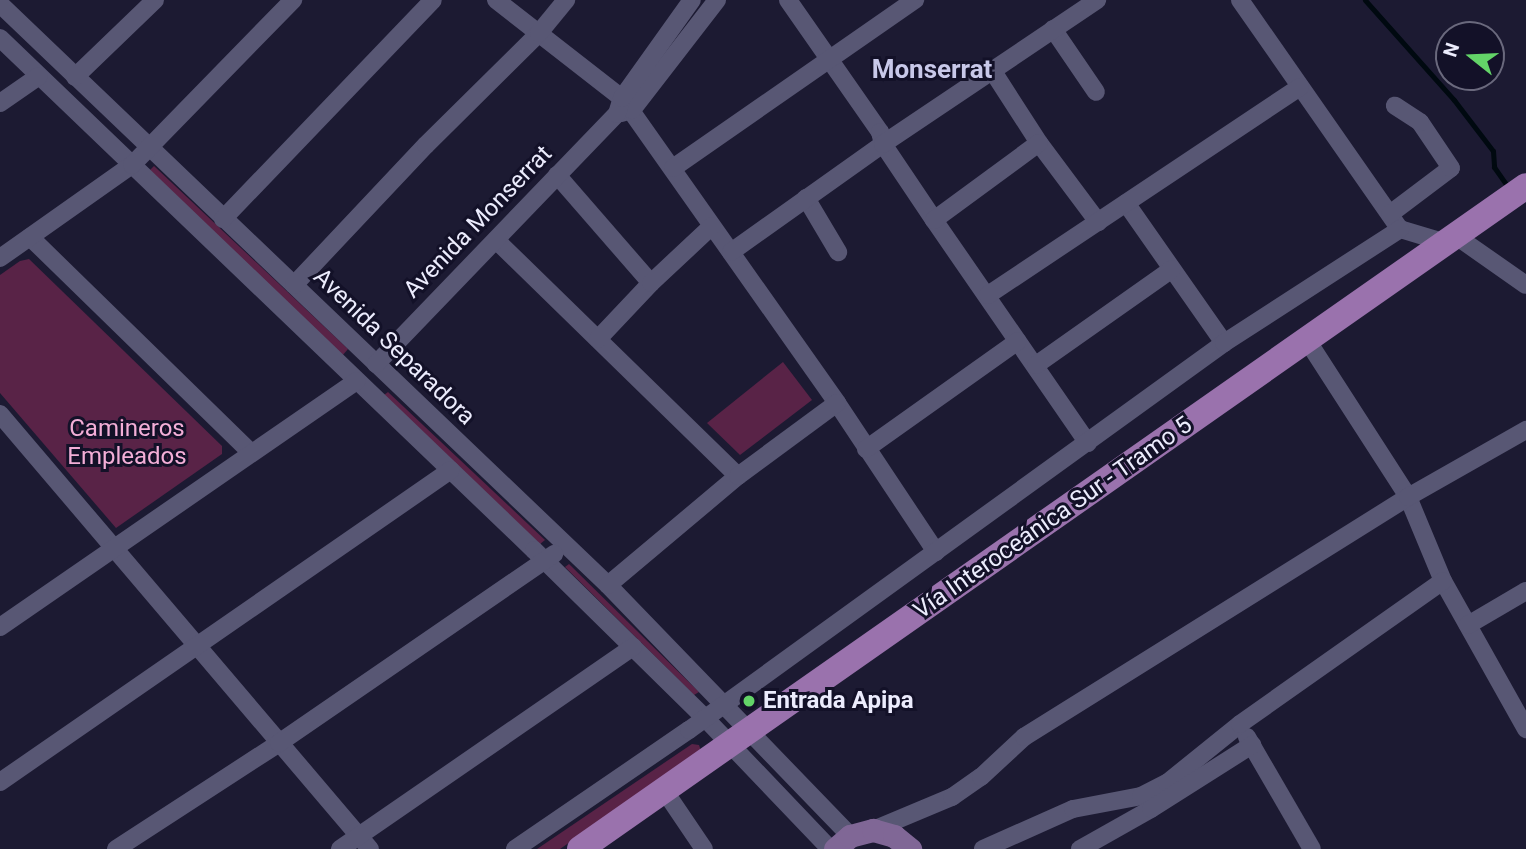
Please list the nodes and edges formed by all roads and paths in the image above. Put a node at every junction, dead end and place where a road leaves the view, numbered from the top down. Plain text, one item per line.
1 (155, 0) edge
2 (293, 0) edge
3 (433, 0) edge
4 (496, 0) edge
5 (566, 0) edge
6 (692, 0) edge
7 (717, 0) edge
8 (788, 0) edge
9 (915, 0) edge
10 (1097, 0) edge
11 (1240, 0) edge
12 (0, 4) edge
13 (1053, 29) junction
14 (539, 33) junction
15 (0, 38) edge
16 (829, 59) junction
17 (992, 70) junction
18 (38, 76) junction
19 (75, 77) junction
20 (1300, 86) junction
21 (1096, 92) dead end
22 (0, 103) edge
23 (1395, 106) dead end
24 (624, 108) junction
25 (1039, 143) junction
26 (883, 144) junction
27 (149, 148) junction
28 (132, 164) junction
29 (673, 168) junction
30 (557, 175) junction
31 (1526, 186) edge
32 (806, 198) junction
33 (1126, 204) junction
34 (223, 219) junction
35 (934, 220) junction
36 (1098, 222) junction
37 (1395, 222) junction
38 (712, 226) junction
39 (1459, 234) junction
40 (30, 237) junction
41 (496, 240) junction
42 (731, 252) junction
43 (838, 252) dead end
44 (0, 258) edge
45 (1172, 269) junction
46 (650, 283) junction
47 (294, 285) junction
48 (1526, 285) edge
49 (988, 295) junction
50 (598, 339) junction
51 (1307, 340) junction
52 (1018, 341) junction
53 (1224, 343) junction
54 (376, 364) junction
55 (1036, 365) junction
56 (356, 380) junction
57 (836, 403) junction
58 (0, 414) edge
59 (1526, 430) edge
60 (15, 432) junction
61 (0, 443) edge
62 (1088, 443) junction
63 (866, 449) junction
64 (250, 452) junction
65 (451, 470) junction
66 (738, 476) junction
67 (1408, 497) junction
68 (564, 544) junction
69 (116, 547) junction
70 (936, 552) junction
71 (546, 561) junction
72 (1443, 581) junction
73 (608, 585) junction
74 (1526, 591) edge
75 (1468, 625) junction
76 (0, 627) edge
77 (198, 646) junction
78 (633, 647) junction
79 (724, 703) junction
80 (705, 718) junction
81 (1240, 724) junction
82 (1526, 729) edge
83 (739, 737) junction
84 (279, 743) junction
85 (1252, 745) junction
86 (0, 782) edge
87 (664, 790) junction
88 (847, 841) edge
89 (364, 842) edge
90 (116, 849) edge
91 (340, 849) edge
92 (515, 849) edge
93 (580, 849) edge
94 (704, 849) edge
95 (910, 849) edge
96 (982, 849) edge
97 (1080, 849) edge
98 (1312, 849) edge

1 - 19 street
2 - 27 street
3 - 34 street
4 - 14 street
5 - 14 street
6 - 24 street, Avenida Monserrat
7 - 24 street, Avenida Monserrat
8 - 16 street
9 - 16 street
10 - 13 street
11 - 20 street
12 - 19 street, Avenida Separadora
13 - 17 street
13 - 21 street
14 - 24 street
14 - 47 street
15 - 18 street, Avenida Separadora
16 - 26 street
16 - 29 street
17 - 25 street
17 - 26 street
18 - 22 street
18 - 28 street, Avenida Separadora
19 - 27 street, Avenida Separadora
20 - 33 street
20 - 37 street
23 - 37 street
24 - 29 street
24 - 30 street, Avenida Monserrat
25 - 35 street
25 - 36 street
26 - 32 street
26 - 35 street
27 - 28 street
27 - 34 street, Avenida Separadora
28 - 40 street
28 - 56 street, Avenida Separadora
29 - 38 street
30 - 41 street, Avenida Monserrat
30 - 46 street
31 - 39 highway, Vía Interoceánica Sur - Tramo 5
32 - 42 street
32 - 43 street
33 - 36 street
33 - 45 street
34 - 47 street, Avenida Separadora
35 - 49 street
36 - 49 street
37 - 39 street
37 - 53 street
38 - 42 street
38 - 46 street
39 - 48 street
39 - 51 highway, Vía Interoceánica Sur - Tramo 5
40 - 44 street
40 - 64 street
41 - 50 street
41 - 54 street, Avenida Monserrat
42 - 57 street
45 - 53 street
45 - 55 street
46 - 50 street
47 - 54 street, Avenida Separadora
49 - 52 street
50 - 66 street
51 - 67 street
51 - 83 highway, Vía Interoceánica Sur - Tramo 5
52 - 55 street
52 - 63 street
53 - 62 street
54 - 68 street, Avenida Separadora
55 - 62 street
56 - 64 street
56 - 65 street, Avenida Separadora
57 - 63 street
57 - 66 street
58 - 60 street
59 - 67 street
60 - 61 street
60 - 69 street
62 - 70 street
63 - 70 street
64 - 69 street
65 - 71 street, Avenida Separadora
65 - 77 street
66 - 73 street
67 - 72 street
67 - 88 street
68 - 71 street
68 - 73 street, Avenida Separadora
69 - 76 street
69 - 77 street
70 - 79 street
71 - 78 street, Avenida Separadora
71 - 84 street
72 - 75 street
72 - 81 street
73 - 79 street, Avenida Separadora
74 - 75 street
75 - 82 street
77 - 84 street
77 - 86 street
78 - 80 street, Avenida Separadora
78 - 89 street
79 - 80 street
79 - 83 street, Avenida Separadora
80 - 83 street, Avenida Separadora
80 - 92 street
81 - 85 street
81 - 96 street
83 - 87 highway, Vía Interoceánica Sur - Tramo 5
83 - 88 street
83 - 88 street
84 - 89 street
84 - 90 street
85 - 97 street
85 - 98 street
87 - 93 highway, Vía Interoceánica Sur - Tramo 5
87 - 94 street
88 - 95 main road
89 - 91 street

